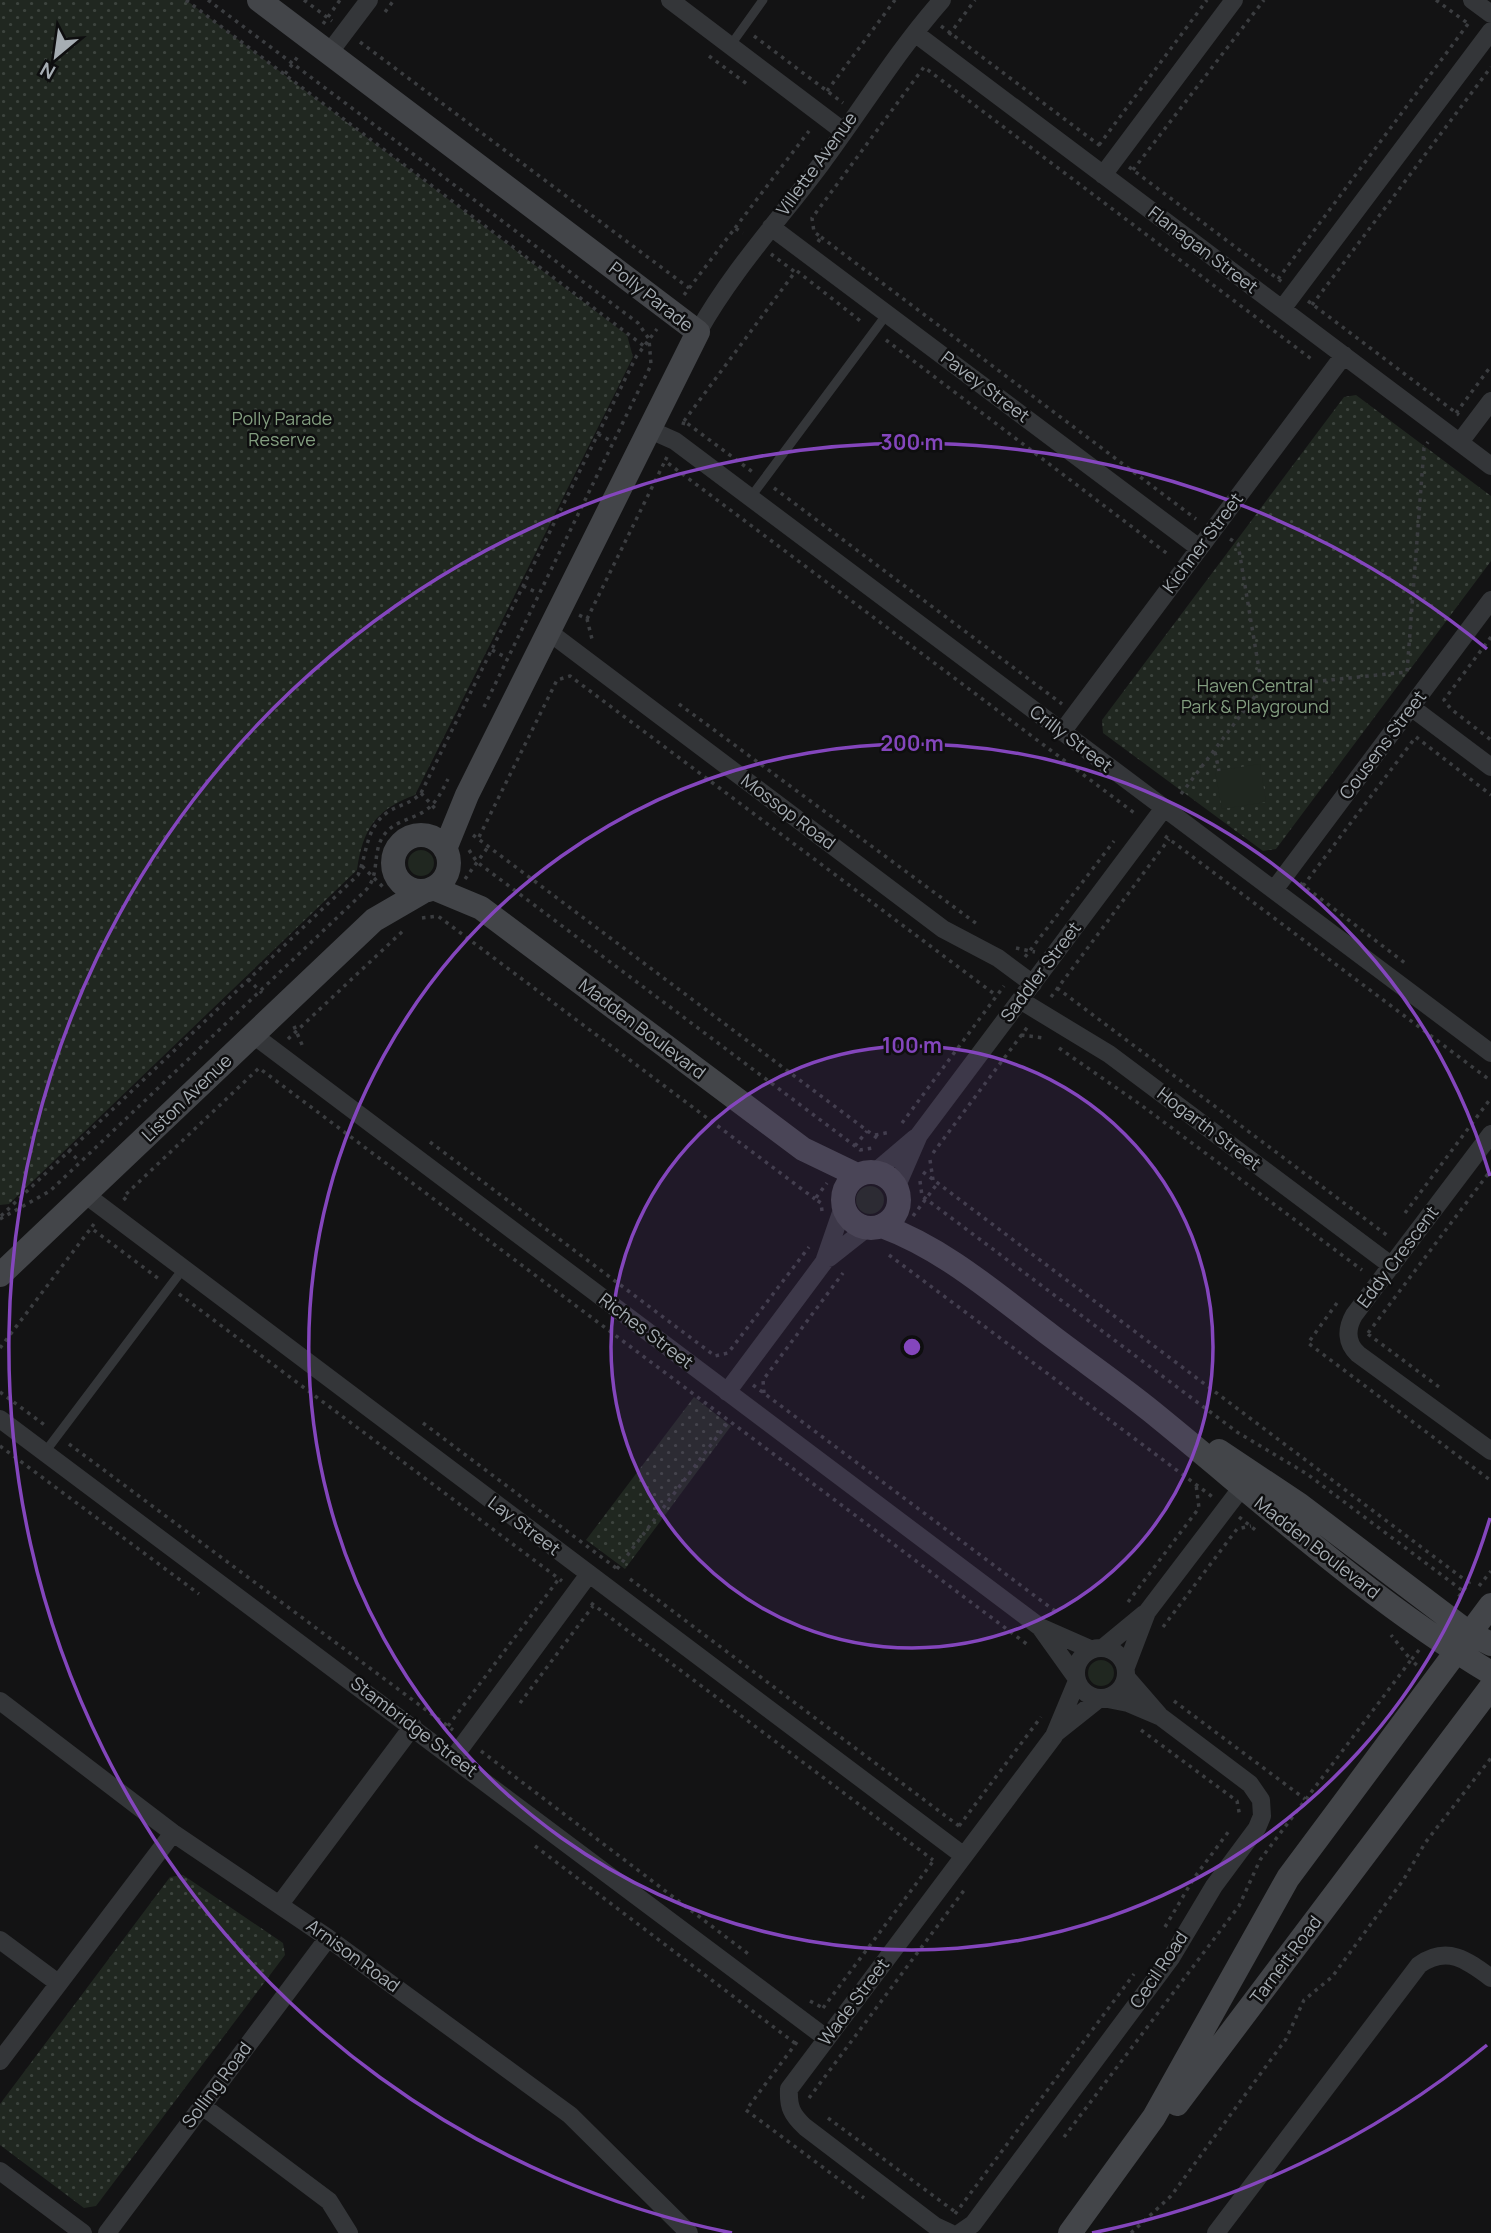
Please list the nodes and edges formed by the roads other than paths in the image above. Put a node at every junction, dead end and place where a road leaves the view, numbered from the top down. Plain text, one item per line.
1 (259, 0) edge
2 (369, 0) edge
3 (670, 0) edge
4 (763, 0) edge
5 (942, 0) edge
6 (1234, 0) edge
7 (916, 34) junction
8 (1489, 34) edge
9 (730, 46) junction
10 (329, 53) junction
11 (843, 131) junction
12 (1102, 175) junction
13 (771, 227) junction
14 (1282, 309) junction
15 (888, 314) junction
16 (698, 332) junction
17 (1345, 355) junction
18 (1491, 401) edge
19 (648, 429) junction
20 (1460, 442) junction
21 (1491, 466) edge
22 (750, 498) junction
23 (1199, 548) junction
24 (1491, 600) edge
25 (549, 632) junction
26 (1411, 707) junction
27 (1062, 732) junction
28 (1491, 767) edge
29 (467, 795) junction
30 (1164, 808) junction
31 (415, 836) junction
32 (454, 853) junction
33 (394, 872) junction
34 (429, 890) junction
35 (1274, 890) junction
36 (481, 908) junction
37 (374, 920) junction
38 (1033, 984) junction
39 (1020, 1000) junction
40 (252, 1034) junction
41 (1491, 1053) edge
42 (1491, 1134) edge
43 (919, 1135) junction
44 (842, 1191) junction
45 (86, 1195) junction
46 (893, 1217) junction
47 (824, 1262) junction
48 (4, 1265) edge
49 (1392, 1266) junction
50 (183, 1269) junction
51 (727, 1392) junction
52 (0, 1419) edge
53 (1491, 1451) edge
54 (45, 1452) junction
55 (1247, 1480) junction
56 (589, 1574) junction
57 (1483, 1598) edge
58 (1147, 1612) junction
59 (1040, 1627) junction
60 (1472, 1643) edge
61 (1097, 1648) junction
62 (1126, 1672) junction
63 (1491, 1673) edge
64 (1076, 1678) junction
65 (1491, 1686) edge
66 (1101, 1698) junction
67 (0, 1701) edge
68 (1161, 1717) junction
69 (413, 1726) junction
70 (1054, 1735) junction
71 (454, 1757) junction
72 (173, 1833) junction
73 (964, 1856) junction
74 (280, 1904) junction
75 (328, 1938) junction
76 (0, 1940) edge
77 (1491, 1978) edge
78 (58, 1983) junction
79 (826, 2038) junction
80 (0, 2061) edge
81 (201, 2105) junction
82 (0, 2171) edge
83 (955, 2229) edge
84 (83, 2233) edge
85 (107, 2233) edge
86 (349, 2233) edge
87 (689, 2233) edge
88 (1070, 2233) edge
89 (1079, 2233) edge
90 (1216, 2233) edge

1 - 10 street, Polly Parade
2 - 10 street
3 - 9 street
4 - 9 lane
5 - 7 street, Villette Avenue
6 - 12 street
7 - 11 street, Villette Avenue
7 - 12 street, Flanagan Street
8 - 14 street
9 - 11 street
10 - 16 street, Polly Parade
11 - 13 street, Villette Avenue
12 - 14 street, Flanagan Street
13 - 15 street, Pavey Street
13 - 16 street, Villette Avenue
14 - 17 street, Flanagan Street
15 - 22 lane
15 - 23 street, Pavey Street
16 - 19 street, Polly Parade
17 - 20 street, Flanagan Street
17 - 23 street, Kichner Street
18 - 20 street
19 - 22 street, Crilly Street
19 - 25 street, Polly Parade
20 - 21 street, Flanagan Street
22 - 27 street, Crilly Street
23 - 27 street, Kichner Street
24 - 26 street, Cousens Street
25 - 29 street, Polly Parade
25 - 38 street, Mossop Road
26 - 28 street
26 - 35 street, Cousens Street
27 - 30 street, Crilly Street
29 - 31 street, Polly Parade
29 - 32 street, Polly Parade
30 - 35 street, Crilly Street
30 - 38 street, Saddler Street
31 - 32 street
31 - 33 street
32 - 34 street
32 - 36 street, Madden Boulevard
33 - 34 street
33 - 37 street, Liston Avenue
34 - 36 street, Madden Boulevard
34 - 37 street, Liston Avenue
35 - 41 street, Crilly Street
36 - 44 street, Madden Boulevard
37 - 40 street, Liston Avenue
38 - 39 street, Saddler Street
39 - 43 street, Saddler Street
39 - 49 street, Hogarth Street
40 - 45 street, Liston Avenue
40 - 51 street, Riches Street
42 - 49 street, Eddy Crescent
43 - 44 street, Saddler Street
43 - 46 street, Saddler Street
44 - 46 street
44 - 46 street
44 - 47 street
45 - 48 street, Liston Avenue
45 - 50 street, Lay Street
46 - 47 street
46 - 55 street, Madden Boulevard
47 - 51 street
49 - 53 street, Eddy Crescent
50 - 54 lane
50 - 56 street, Lay Street
51 - 59 street, Riches Street
52 - 54 street, Stambridge Street
54 - 69 street, Stambridge Street
55 - 58 street
55 - 60 street, Madden Boulevard
56 - 71 street
56 - 73 street, Lay Street
57 - 60 street
58 - 61 street
58 - 62 street
59 - 61 street, Riches Street
59 - 64 street, Riches Street
60 - 63 street, Madden Boulevard
60 - 88 street
61 - 62 street
61 - 64 street
62 - 66 street
62 - 68 street
64 - 66 street
64 - 70 street, Wade Street
65 - 89 street, Tarneit Road
66 - 68 street
66 - 70 street, Wade Street
67 - 72 street, Arnison Road
68 - 83 street, Cecil Road
69 - 71 street, Stambridge Street
69 - 74 street
70 - 73 street, Wade Street
71 - 79 street, Stambridge Street
72 - 74 street, Arnison Road
72 - 78 street
73 - 79 street, Wade Street
74 - 75 street, Arnison Road
75 - 81 street, Solling Road
75 - 87 street, Arnison Road
76 - 78 street
77 - 90 street
78 - 80 street
79 - 83 street, Wade Street
81 - 85 street, Solling Road
81 - 86 street
82 - 84 street

